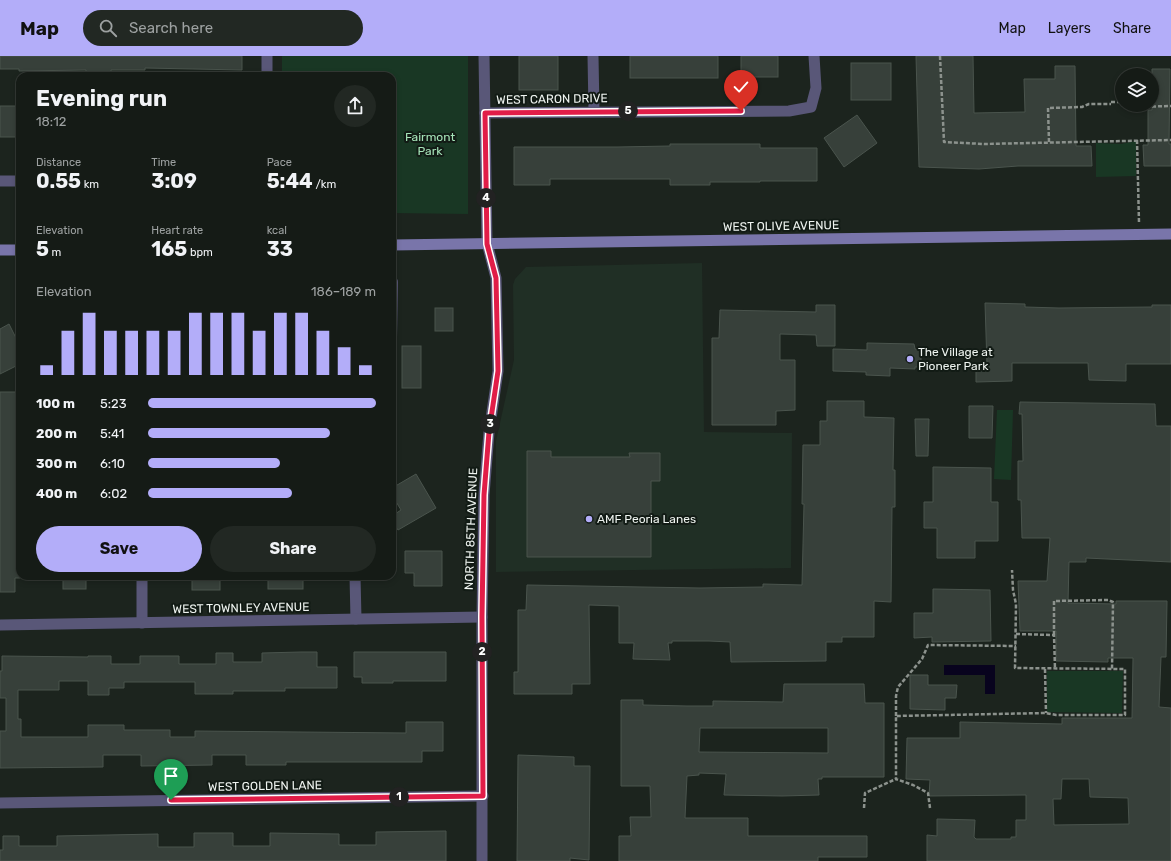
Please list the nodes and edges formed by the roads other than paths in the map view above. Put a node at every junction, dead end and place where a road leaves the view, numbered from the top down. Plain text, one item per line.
1 (267, 56) edge
2 (484, 56) edge
3 (593, 56) edge
4 (814, 56) edge
5 (267, 72) edge
6 (594, 112) junction
7 (485, 113) junction
8 (0, 181) edge
9 (16, 181) edge
10 (1171, 234) edge
11 (487, 244) junction
12 (396, 245) edge
13 (0, 250) edge
14 (16, 250) edge
15 (142, 580) edge
16 (355, 580) edge
17 (482, 617) junction
18 (356, 620) junction
19 (142, 622) junction
20 (0, 624) edge
21 (483, 796) junction
22 (0, 803) edge
23 (482, 861) edge

1 - 5 street
2 - 7 street, NORTH 85TH AVENUE
3 - 6 street
4 - 6 street, WEST CARON DRIVE
6 - 7 street, WEST CARON DRIVE
7 - 11 street, NORTH 85TH AVENUE
8 - 9 street
10 - 11 main road, WEST OLIVE AVENUE
11 - 12 main road, WEST OLIVE AVENUE
11 - 17 street, NORTH 85TH AVENUE
13 - 14 main road
15 - 19 street
16 - 18 street
17 - 18 street, WEST TOWNLEY AVENUE
17 - 21 street, NORTH 85TH AVENUE
18 - 19 street, WEST TOWNLEY AVENUE
19 - 20 street, WEST TOWNLEY AVENUE
21 - 22 street, WEST GOLDEN LANE
21 - 23 street, NORTH 85TH AVENUE

